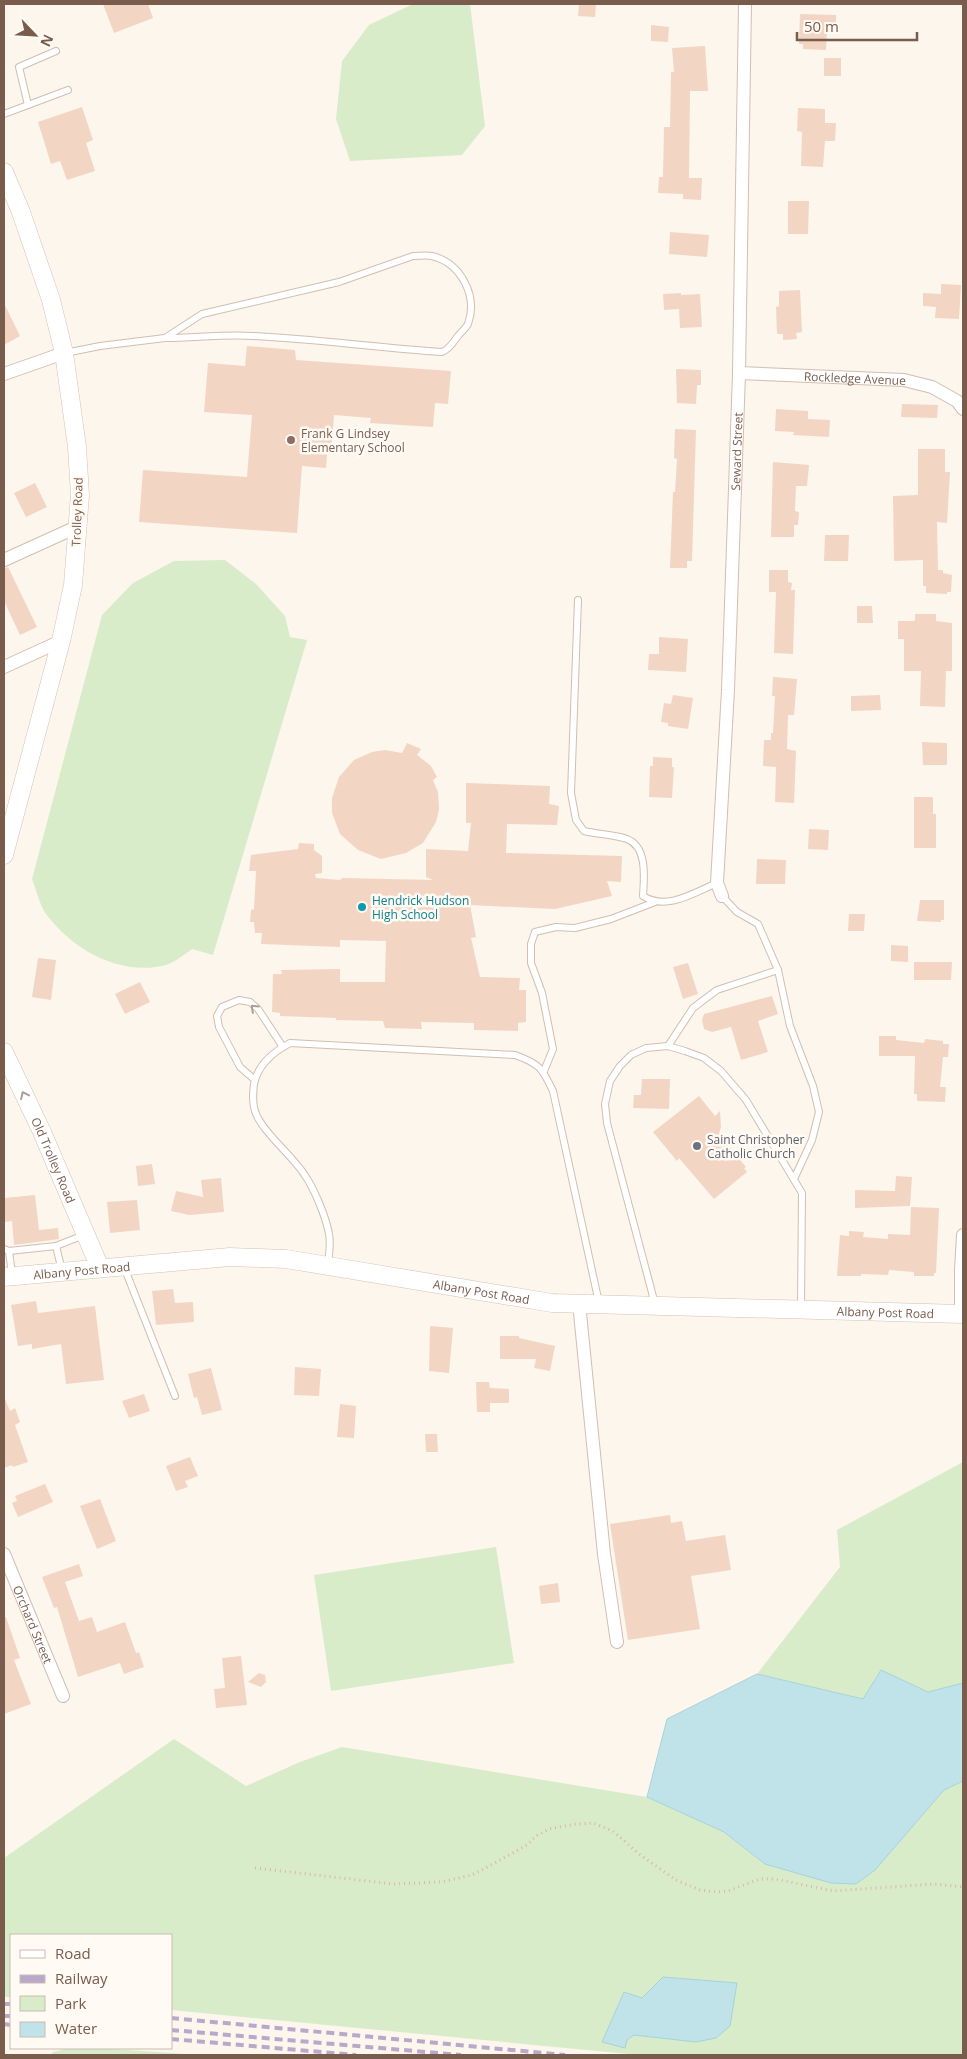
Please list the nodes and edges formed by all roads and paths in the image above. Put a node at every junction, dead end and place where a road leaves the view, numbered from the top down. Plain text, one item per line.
1 (745, 4) edge
2 (56, 51) dead end
3 (68, 90) dead end
4 (28, 105) junction
5 (4, 114) edge
6 (4, 172) edge
7 (166, 338) junction
8 (64, 353) junction
9 (4, 374) edge
10 (738, 374) junction
11 (963, 410) edge
12 (79, 526) junction
13 (4, 560) edge
14 (578, 600) dead end
15 (61, 641) junction
16 (4, 667) edge
17 (4, 855) edge
18 (717, 883) junction
19 (722, 896) joint
20 (656, 902) junction
21 (778, 970) junction
22 (668, 1046) junction
23 (283, 1047) junction
24 (4, 1052) edge
25 (544, 1071) junction
26 (255, 1080) junction
27 (794, 1179) junction
28 (85, 1234) junction
29 (963, 1235) edge
30 (56, 1246) junction
31 (7, 1250) edge
32 (124, 1266) junction
33 (328, 1266) junction
34 (100, 1268) junction
35 (62, 1272) junction
36 (8, 1277) edge
37 (579, 1303) junction
38 (599, 1304) junction
39 (656, 1306) junction
40 (801, 1311) junction
41 (962, 1314) edge
42 (175, 1396) dead end
43 (4, 1554) edge
44 (7, 1573) edge
45 (617, 1642) dead end
46 (63, 1696) dead end
47 (255, 1868) dead end
48 (963, 1887) edge

1 - 10 street, Seward Street
2 - 4 lane
3 - 4 lane
4 - 5 lane
6 - 8 main road, Trolley Road
7 - 7 lane
7 - 8 lane
8 - 9 street
8 - 12 main road, Trolley Road
10 - 11 street, Rockledge Avenue
10 - 18 street, Seward Street
12 - 13 street
12 - 15 main road, Trolley Road
14 - 20 lane
15 - 16 street
15 - 17 main road, Trolley Road
18 - 19 street, Seward Street
18 - 20 lane
19 - 21 lane
20 - 25 lane
21 - 22 lane
21 - 27 lane
22 - 27 lane
22 - 39 lane
23 - 25 lane
23 - 26 lane
23 -> 26 lane
28 -> 24 main road, Old Trolley Road
25 - 38 lane
26 - 33 lane
27 - 40 lane
28 - 30 lane
28 - 34 main road, Old Trolley Road
29 - 41 street
30 - 31 lane
30 - 35 lane
31 - 36 lane
32 - 33 main road, Albany Post Road
32 - 34 main road, Albany Post Road
32 - 42 lane
33 - 37 main road, Albany Post Road
34 - 35 main road, Albany Post Road
35 - 36 main road, Albany Post Road
37 - 38 main road, Albany Post Road
37 - 45 street
38 - 39 main road, Albany Post Road
39 - 40 main road, Albany Post Road
40 - 41 main road, Albany Post Road
43 - 44 street, Orchard Street
44 - 46 street, Orchard Street
47 - 48 path

